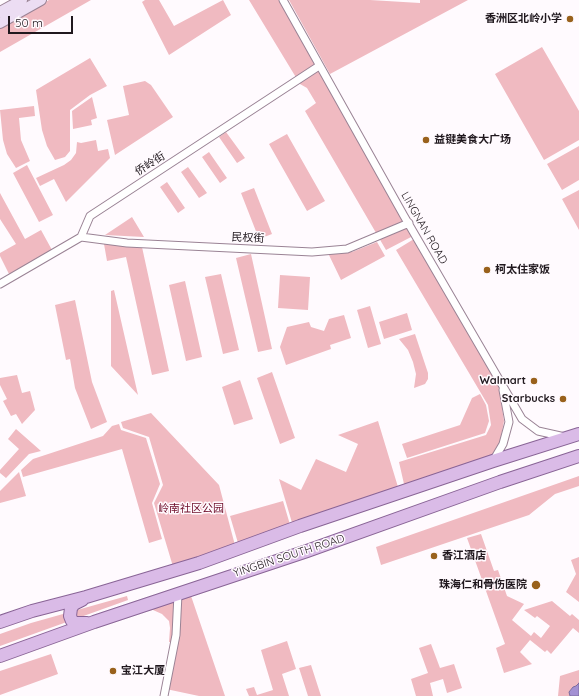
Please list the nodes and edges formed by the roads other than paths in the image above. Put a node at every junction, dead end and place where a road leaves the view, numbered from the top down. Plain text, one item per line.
1 (22, 0) edge
2 (41, 0) edge
3 (283, 0) edge
4 (0, 12) edge
5 (0, 23) edge
6 (319, 66) junction
7 (408, 223) junction
8 (81, 237) junction
9 (0, 284) edge
10 (502, 385) junction
11 (574, 436) edge
12 (579, 456) edge
13 (492, 461) junction
14 (178, 594) junction
15 (86, 597) junction
16 (0, 622) edge
17 (94, 622) junction
18 (0, 656) edge
19 (164, 696) edge

1 - 4 main road
2 - 5 main road
3 - 6 street, LINGNAN ROAD
6 - 7 street, LINGNAN ROAD
6 - 8 street, 侨岭街
7 - 8 street, 民权街
7 - 10 street, LINGNAN ROAD
8 - 9 street
10 - 11 street, LINGNAN ROAD
10 - 13 street
11 - 13 main road
12 - 14 main road, YINGBIN SOUTH ROAD
13 - 15 main road
14 - 17 main road, YINGBIN SOUTH ROAD
14 - 19 street
15 - 16 main road
15 - 17 main road
17 - 18 main road, YINGBIN SOUTH ROAD

